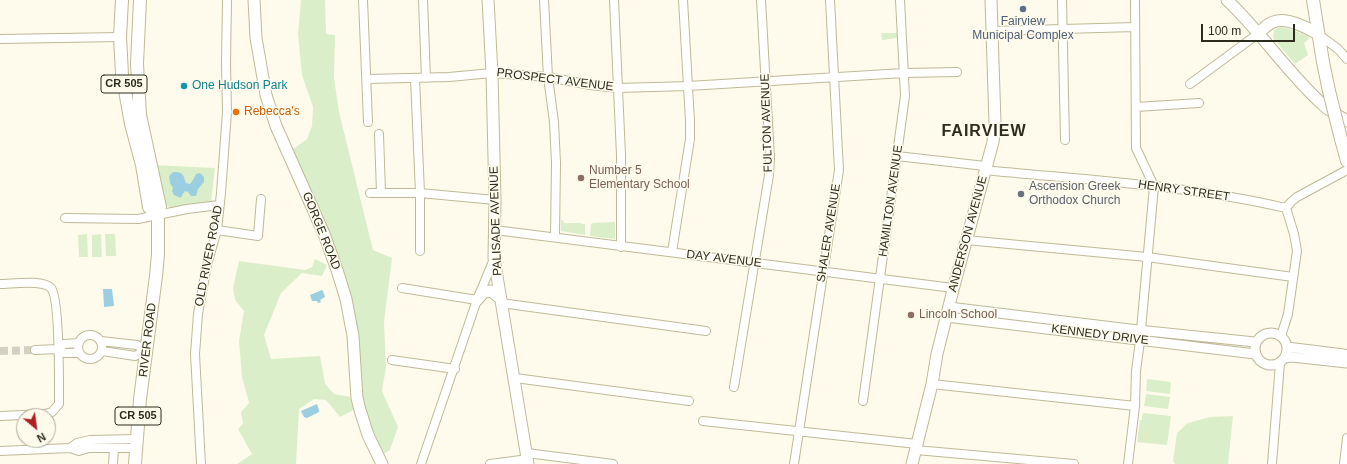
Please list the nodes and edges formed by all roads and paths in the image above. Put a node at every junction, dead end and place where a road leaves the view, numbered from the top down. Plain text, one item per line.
1 (122, 0) edge
2 (139, 0) edge
3 (227, 0) edge
4 (254, 0) edge
5 (363, 0) edge
6 (423, 0) edge
7 (488, 0) edge
8 (544, 0) edge
9 (614, 0) edge
10 (683, 0) edge
11 (761, 0) edge
12 (830, 0) edge
13 (900, 0) edge
14 (991, 0) edge
15 (1062, 0) edge
16 (1135, 0) edge
17 (1227, 0) edge
18 (1313, 0) edge
19 (1135, 27) junction
20 (1062, 29) junction
21 (992, 31) junction
22 (1259, 33) junction
23 (1318, 34) junction
24 (120, 37) junction
25 (0, 39) edge
26 (1347, 59) edge
27 (957, 72) dead end
28 (492, 73) junction
29 (904, 73) junction
30 (834, 76) junction
31 (548, 77) junction
32 (415, 78) junction
33 (426, 78) junction
34 (367, 80) junction
35 (766, 81) junction
36 (1190, 84) dead end
37 (688, 86) junction
38 (618, 88) junction
39 (1199, 103) dead end
40 (1136, 107) junction
41 (1347, 121) edge
42 (368, 122) dead end
43 (379, 134) dead end
44 (1065, 140) dead end
45 (897, 156) junction
46 (1347, 161) edge
47 (985, 168) junction
48 (1347, 170) edge
49 (1154, 186) junction
50 (370, 193) dead end
51 (381, 193) junction
52 (420, 193) junction
53 (262, 199) dead end
54 (495, 200) junction
55 (219, 206) junction
56 (1286, 208) junction
57 (158, 216) junction
58 (65, 218) dead end
59 (217, 230) junction
60 (494, 230) junction
61 (555, 237) junction
62 (966, 240) junction
63 (621, 247) junction
64 (420, 252) dead end
65 (672, 252) junction
66 (1147, 257) junction
67 (494, 258) junction
68 (754, 263) junction
69 (824, 272) junction
70 (1293, 277) junction
71 (880, 279) junction
72 (0, 284) edge
73 (402, 288) dead end
74 (953, 288) junction
75 (478, 300) junction
76 (501, 301) junction
77 (947, 312) junction
78 (998, 313) junction
79 (1043, 318) junction
80 (998, 323) junction
81 (1086, 324) junction
82 (1043, 328) junction
83 (1141, 330) junction
84 (706, 331) dead end
85 (1085, 334) junction
86 (1281, 336) junction
87 (101, 341) junction
88 (1140, 341) junction
89 (1256, 342) junction
90 (79, 343) junction
91 (1287, 347) junction
92 (58, 349) junction
93 (35, 350) tunnel mouth
94 (102, 351) junction
95 (145, 351) junction
96 (79, 353) junction
97 (1255, 354) junction
98 (1347, 355) edge
99 (392, 360) dead end
100 (1282, 360) junction
101 (1347, 363) edge
102 (455, 369) junction
103 (515, 378) junction
104 (932, 384) junction
105 (734, 387) dead end
106 (689, 401) dead end
107 (863, 401) dead end
108 (1135, 406) junction
109 (0, 416) edge
110 (703, 421) dead end
111 (799, 431) junction
112 (1347, 438) edge
113 (136, 444) junction
114 (916, 447) junction
115 (70, 448) junction
116 (114, 449) junction
117 (0, 451) edge
118 (528, 459) edge
119 (113, 464) edge
120 (135, 464) edge
121 (201, 464) edge
122 (382, 464) edge
123 (421, 464) edge
124 (490, 464) edge
125 (613, 464) edge
126 (794, 464) edge
127 (912, 464) edge
128 (1074, 464) edge
129 (1128, 464) edge
130 (1272, 464) edge
131 (1344, 464) edge

1 - 24 main road, CR 505
2 - 57 main road, RIVER ROAD / CR 505
3 - 55 street, OLD RIVER ROAD
4 - 122 main road, GORGE ROAD
5 - 34 street
6 - 33 street
7 - 28 main road, PALISADE AVENUE
8 - 31 street
9 - 38 street
10 - 37 street
11 - 35 street, FULTON AVENUE
12 - 30 street, SHALER AVENUE
13 - 29 street, HAMILTON AVENUE
14 - 21 main road, ANDERSON AVENUE
15 - 20 street
16 - 19 street
17 - 22 main road
18 - 23 main road
19 - 20 street
19 - 40 street
20 - 21 street
20 - 44 street
21 - 47 main road, ANDERSON AVENUE
22 - 23 main road
22 - 36 street
22 - 41 main road
23 - 26 street
23 - 46 main road, bridge
24 - 25 street
24 - 57 main road, CR 505
27 - 29 street, PROSPECT AVENUE
28 - 31 street, PROSPECT AVENUE
28 - 33 street, PROSPECT AVENUE
28 - 54 main road, PALISADE AVENUE
29 - 30 street, PROSPECT AVENUE
29 - 45 street, HAMILTON AVENUE
30 - 35 street, PROSPECT AVENUE
30 - 69 street, SHALER AVENUE
31 - 38 street, PROSPECT AVENUE
31 - 61 street
32 - 33 street, PROSPECT AVENUE
32 - 34 street, PROSPECT AVENUE
32 - 52 street
34 - 42 street
35 - 37 street, PROSPECT AVENUE
35 - 68 street, FULTON AVENUE
37 - 38 street, PROSPECT AVENUE
37 - 65 street
38 - 63 street
39 - 40 street
40 - 49 street
43 - 51 street
45 - 47 street, HENRY STREET
45 - 71 street, HAMILTON AVENUE
47 - 49 street, HENRY STREET
47 - 62 main road, ANDERSON AVENUE
48 - 56 street
49 - 56 street, HENRY STREET
49 - 66 street
50 - 51 street
51 - 52 street
52 - 54 street
52 - 64 street
53 - 59 street
54 - 60 main road, PALISADE AVENUE
55 - 57 street
55 - 59 street, OLD RIVER ROAD
56 - 70 street
57 - 58 street
57 - 95 main road, RIVER ROAD / CR 505
59 - 121 street, OLD RIVER ROAD
60 - 61 street, DAY AVENUE
60 - 67 main road, PALISADE AVENUE
61 - 63 street, DAY AVENUE
62 - 66 street
62 - 74 main road, ANDERSON AVENUE
63 - 65 street, DAY AVENUE
65 - 68 street, DAY AVENUE
66 - 70 street
66 - 83 street
67 - 75 street
67 - 76 main road, PALISADE AVENUE
68 - 69 street, DAY AVENUE
68 - 105 street, FULTON AVENUE
69 - 71 street, DAY AVENUE
69 - 111 street, SHALER AVENUE
70 - 86 street
71 - 74 street, DAY AVENUE
71 - 107 street, HAMILTON AVENUE
72 - 92 street
73 - 75 street
74 - 77 main road, ANDERSON AVENUE
75 - 76 main road
75 - 102 street
76 - 84 street
76 - 103 main road, PALISADE AVENUE
77 - 78 street, KENNEDY DRIVE
77 - 80 street, KENNEDY DRIVE
77 - 104 main road, ANDERSON AVENUE
78 - 79 street, KENNEDY DRIVE
78 - 80 street
79 - 81 street, KENNEDY DRIVE
79 - 82 street
80 - 82 street, KENNEDY DRIVE
81 - 83 street, KENNEDY DRIVE
81 - 85 street
82 - 85 street, KENNEDY DRIVE
83 - 88 street
83 - 89 street, KENNEDY DRIVE
85 - 88 street, KENNEDY DRIVE
86 - 89 street
86 - 91 street
87 - 90 street
87 - 94 street
87 - 95 street
88 - 97 street, KENNEDY DRIVE
88 - 108 street
89 - 97 street
90 - 92 street
90 - 96 street
91 - 98 street
91 - 100 street
92 - 93 street
92 - 96 street
92 - 109 street
94 - 95 street
94 - 96 street
95 - 113 main road, RIVER ROAD / CR 505
97 - 100 street
99 - 102 street
100 - 101 street
100 - 130 street
102 - 123 street
103 - 106 street
103 - 118 main road, PALISADE AVENUE
104 - 108 street
104 - 114 main road, ANDERSON AVENUE
108 - 129 street
110 - 111 street
111 - 114 street
111 - 126 street, SHALER AVENUE
112 - 131 street
113 - 115 street
113 - 116 street
113 - 120 main road, RIVER ROAD / CR 505
114 - 127 main road, ANDERSON AVENUE
114 - 128 street
115 - 116 street
115 - 117 street
116 - 119 street
118 - 124 street
118 - 125 street

